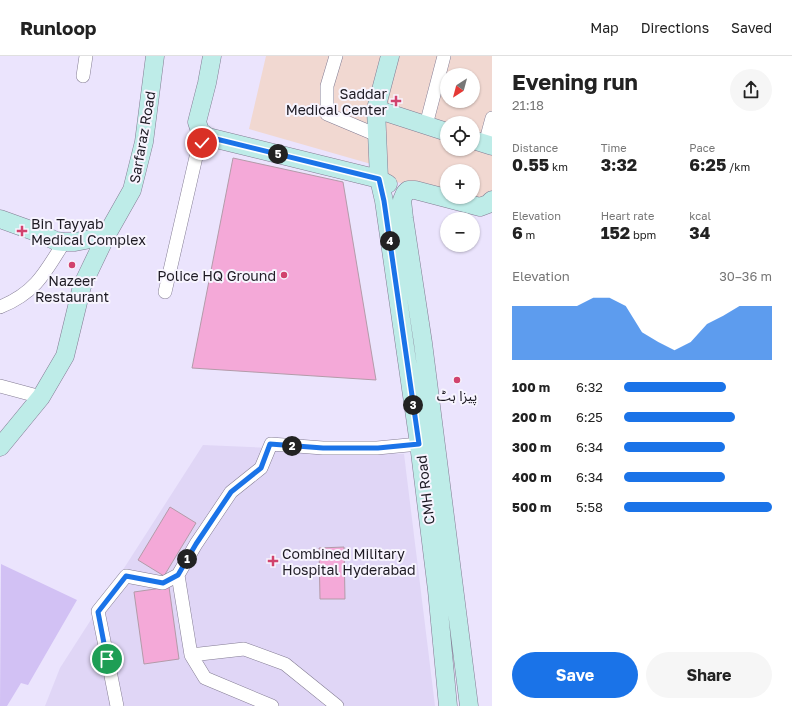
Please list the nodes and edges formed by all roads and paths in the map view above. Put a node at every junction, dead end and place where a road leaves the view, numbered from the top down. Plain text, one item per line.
1 (86, 56) edge
2 (155, 56) edge
3 (212, 56) edge
4 (336, 56) edge
5 (390, 56) edge
6 (444, 56) edge
7 (83, 76) dead end
8 (376, 109) junction
9 (492, 118) edge
10 (426, 125) junction
11 (440, 130) edge
12 (377, 135) junction
13 (208, 137) junction
14 (483, 143) edge
15 (379, 179) junction
16 (405, 193) junction
17 (492, 202) edge
18 (0, 219) edge
19 (106, 236) junction
20 (64, 242) junction
21 (165, 292) dead end
22 (0, 308) edge
23 (0, 386) edge
24 (41, 397) junction
25 (423, 433) junction
26 (0, 447) edge
27 (178, 575) junction
28 (191, 655) junction
29 (117, 706) edge
30 (272, 706) edge
31 (337, 706) edge
32 (448, 706) edge
33 (469, 706) edge

1 - 7 street
2 - 19 main road, Sarfaraz Road
3 - 13 main road
4 - 12 street
5 - 8 main road, CMH Road
6 - 10 street
8 - 10 main road
8 - 12 main road, CMH Road
9 - 14 street
10 - 11 main road
12 - 15 main road, CMH Road
13 - 15 main road
13 - 21 street
15 - 16 main road
15 - 25 main road, CMH Road
16 - 17 main road
16 - 25 main road, CMH Road
18 - 20 main road
19 - 20 main road
19 - 24 main road, Sarfaraz Road
20 - 22 street
23 - 24 street
24 - 26 main road, Sarfaraz Road
25 - 27 street
25 - 32 main road, CMH Road
25 - 33 main road, CMH Road
27 - 28 street
27 - 29 street
28 - 30 street
28 - 31 street

